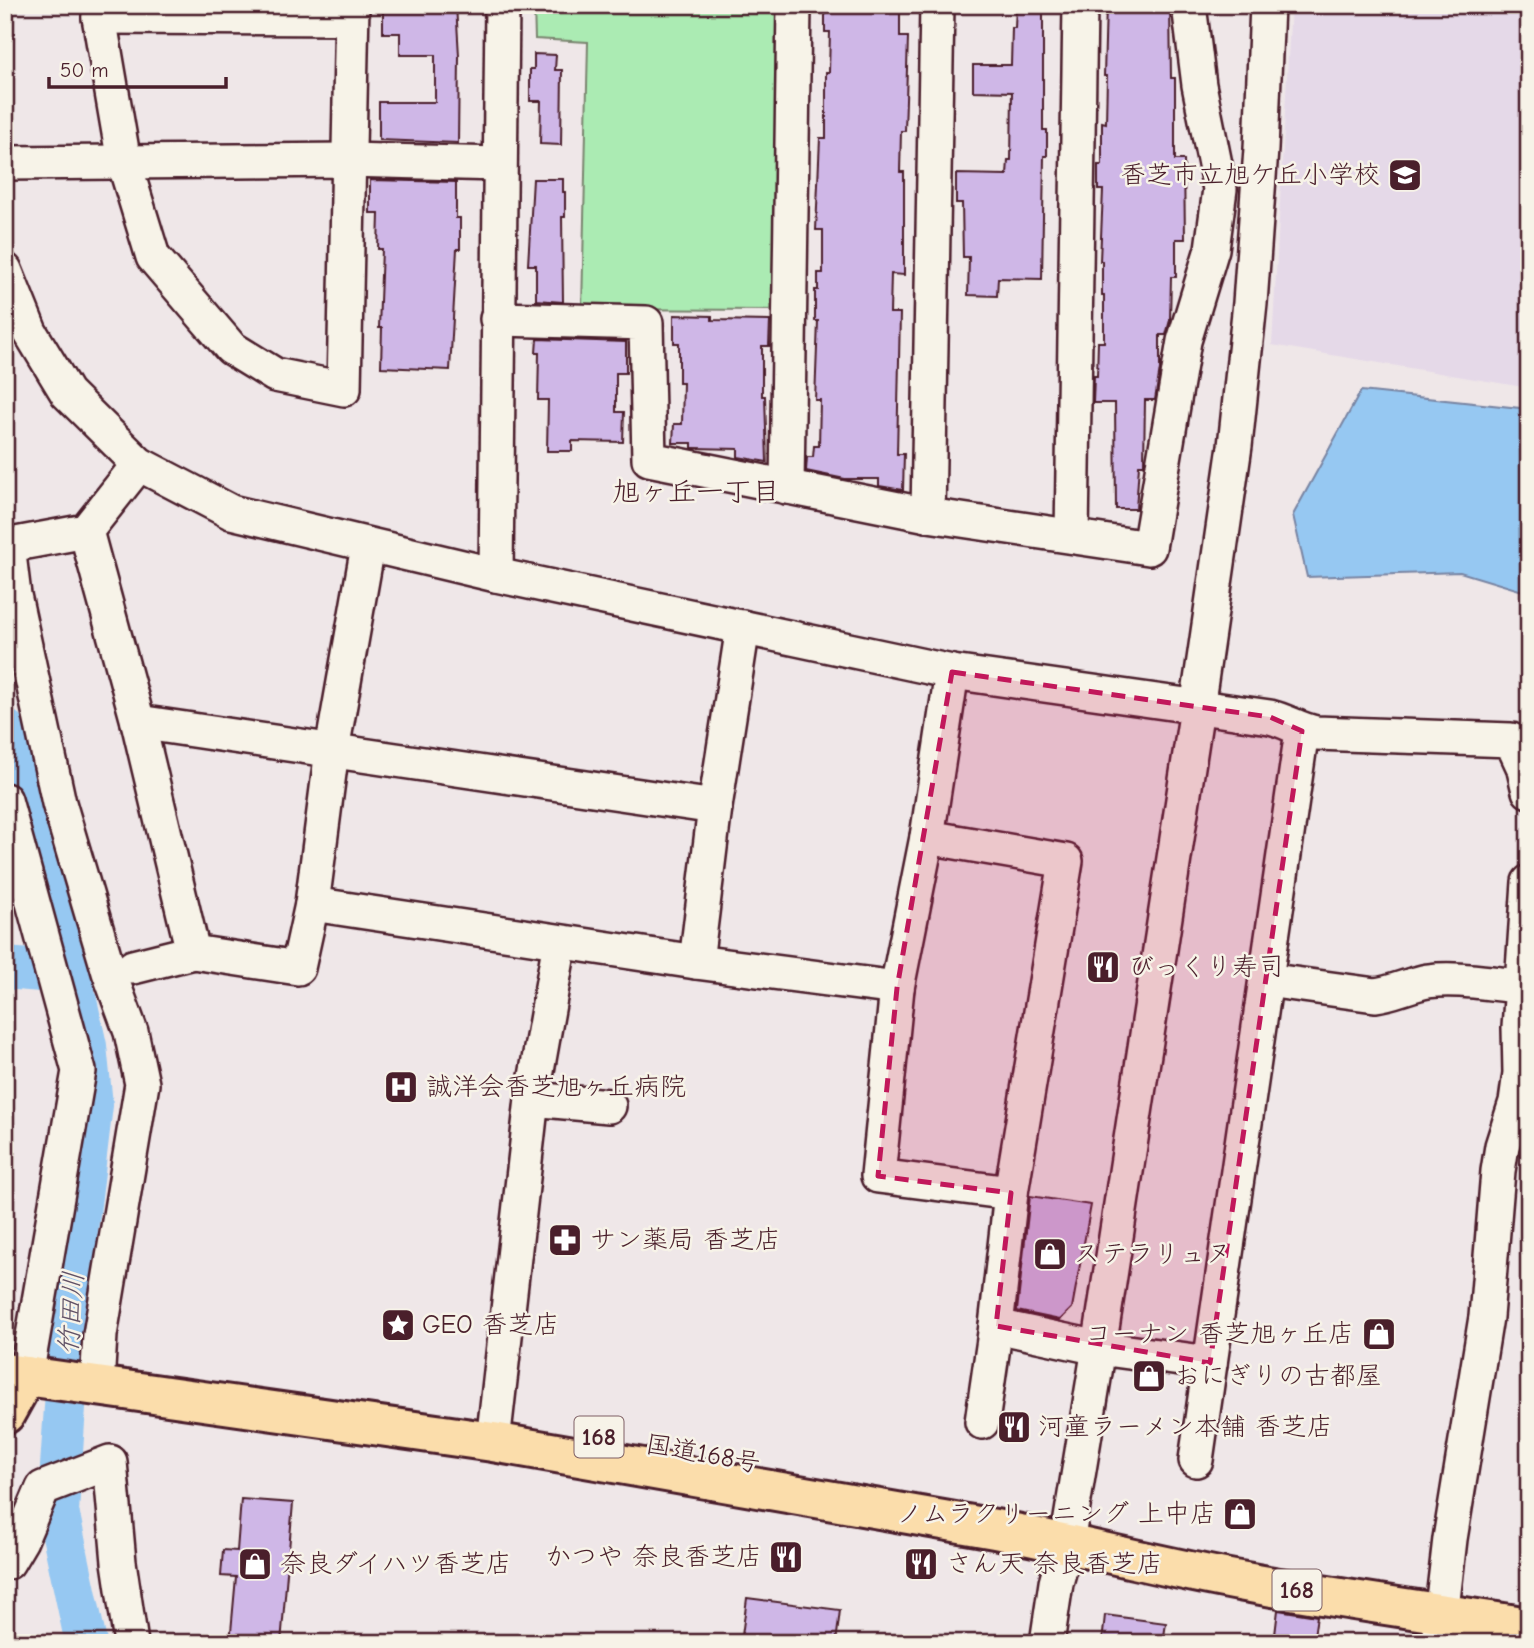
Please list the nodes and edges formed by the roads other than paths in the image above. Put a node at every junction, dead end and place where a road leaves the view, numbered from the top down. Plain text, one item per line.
1 (502, 5) edge
2 (794, 5) edge
3 (936, 5) edge
4 (1080, 5) edge
5 (1189, 5) edge
6 (1267, 5) edge
7 (99, 11) edge
8 (225, 11) edge
9 (352, 11) edge
10 (348, 160) junction
11 (124, 162) junction
12 (5, 163) edge
13 (499, 164) junction
14 (5, 270) edge
15 (498, 319) junction
16 (139, 464) junction
17 (787, 487) junction
18 (928, 515) junction
19 (86, 531) junction
20 (1072, 536) junction
21 (6, 546) edge
22 (368, 546) junction
23 (496, 575) junction
24 (743, 627) junction
25 (952, 672) junction
26 (1197, 708) junction
27 (138, 722) junction
28 (1303, 731) junction
29 (332, 750) junction
30 (1529, 791) edge
31 (5, 800) edge
32 (715, 807) junction
33 (927, 837) junction
34 (1528, 899) edge
35 (312, 904) junction
36 (560, 942) junction
37 (193, 952) junction
38 (696, 962) junction
39 (133, 967) dead end
40 (1266, 980) junction
41 (1521, 986) junction
42 (897, 988) junction
43 (532, 1099) junction
44 (609, 1106) dead end
45 (1011, 1193) junction
46 (996, 1326) junction
47 (1099, 1348) junction
48 (1210, 1363) junction
49 (24, 1376) edge
50 (107, 1386) junction
51 (5, 1414) edge
52 (982, 1422) dead end
53 (494, 1431) junction
54 (1196, 1460) dead end
55 (11, 1543) edge
56 (1067, 1543) junction
57 (1529, 1627) edge
58 (1439, 1628) edge
59 (131, 1643) edge
60 (1047, 1643) edge

1 - 13 street
2 - 17 street
3 - 18 street
4 - 20 street
5 - 20 street
6 - 26 street
7 - 8 street
7 - 11 street
8 - 9 street
9 - 10 street
10 - 11 street
10 - 11 street
10 - 13 street
11 - 12 street
13 - 15 street
14 - 16 street
15 - 17 street
15 - 23 street
16 - 19 street
16 - 22 street
17 - 18 street
18 - 20 street
19 - 21 street
19 - 27 street
21 - 50 street
22 - 23 street
22 - 29 street
23 - 24 street
24 - 25 street
24 - 32 street
25 - 26 street
25 - 33 street
26 - 28 street
26 - 47 street
27 - 29 street
27 - 37 street
28 - 30 street
28 - 40 street
29 - 32 street
29 - 35 street
31 - 49 street
32 - 38 street
33 - 42 street
33 - 45 street
34 - 41 street
35 - 36 street
35 - 37 street
36 - 38 street
36 - 43 street
37 - 39 street
38 - 42 street
40 - 41 street
40 - 48 street
41 - 58 street
42 - 45 street
43 - 44 street
43 - 53 street
45 - 46 street
46 - 47 street
46 - 52 street
47 - 48 street
47 - 56 street
48 - 54 street
49 - 50 highway, 国道168号 / 168
49 - 51 highway
50 - 53 highway, 国道168号 / 168
53 - 56 highway, 国道168号 / 168
55 - 59 street
56 - 58 highway, 国道168号 / 168
56 - 60 street
57 - 58 highway, 国道168号 / 168

